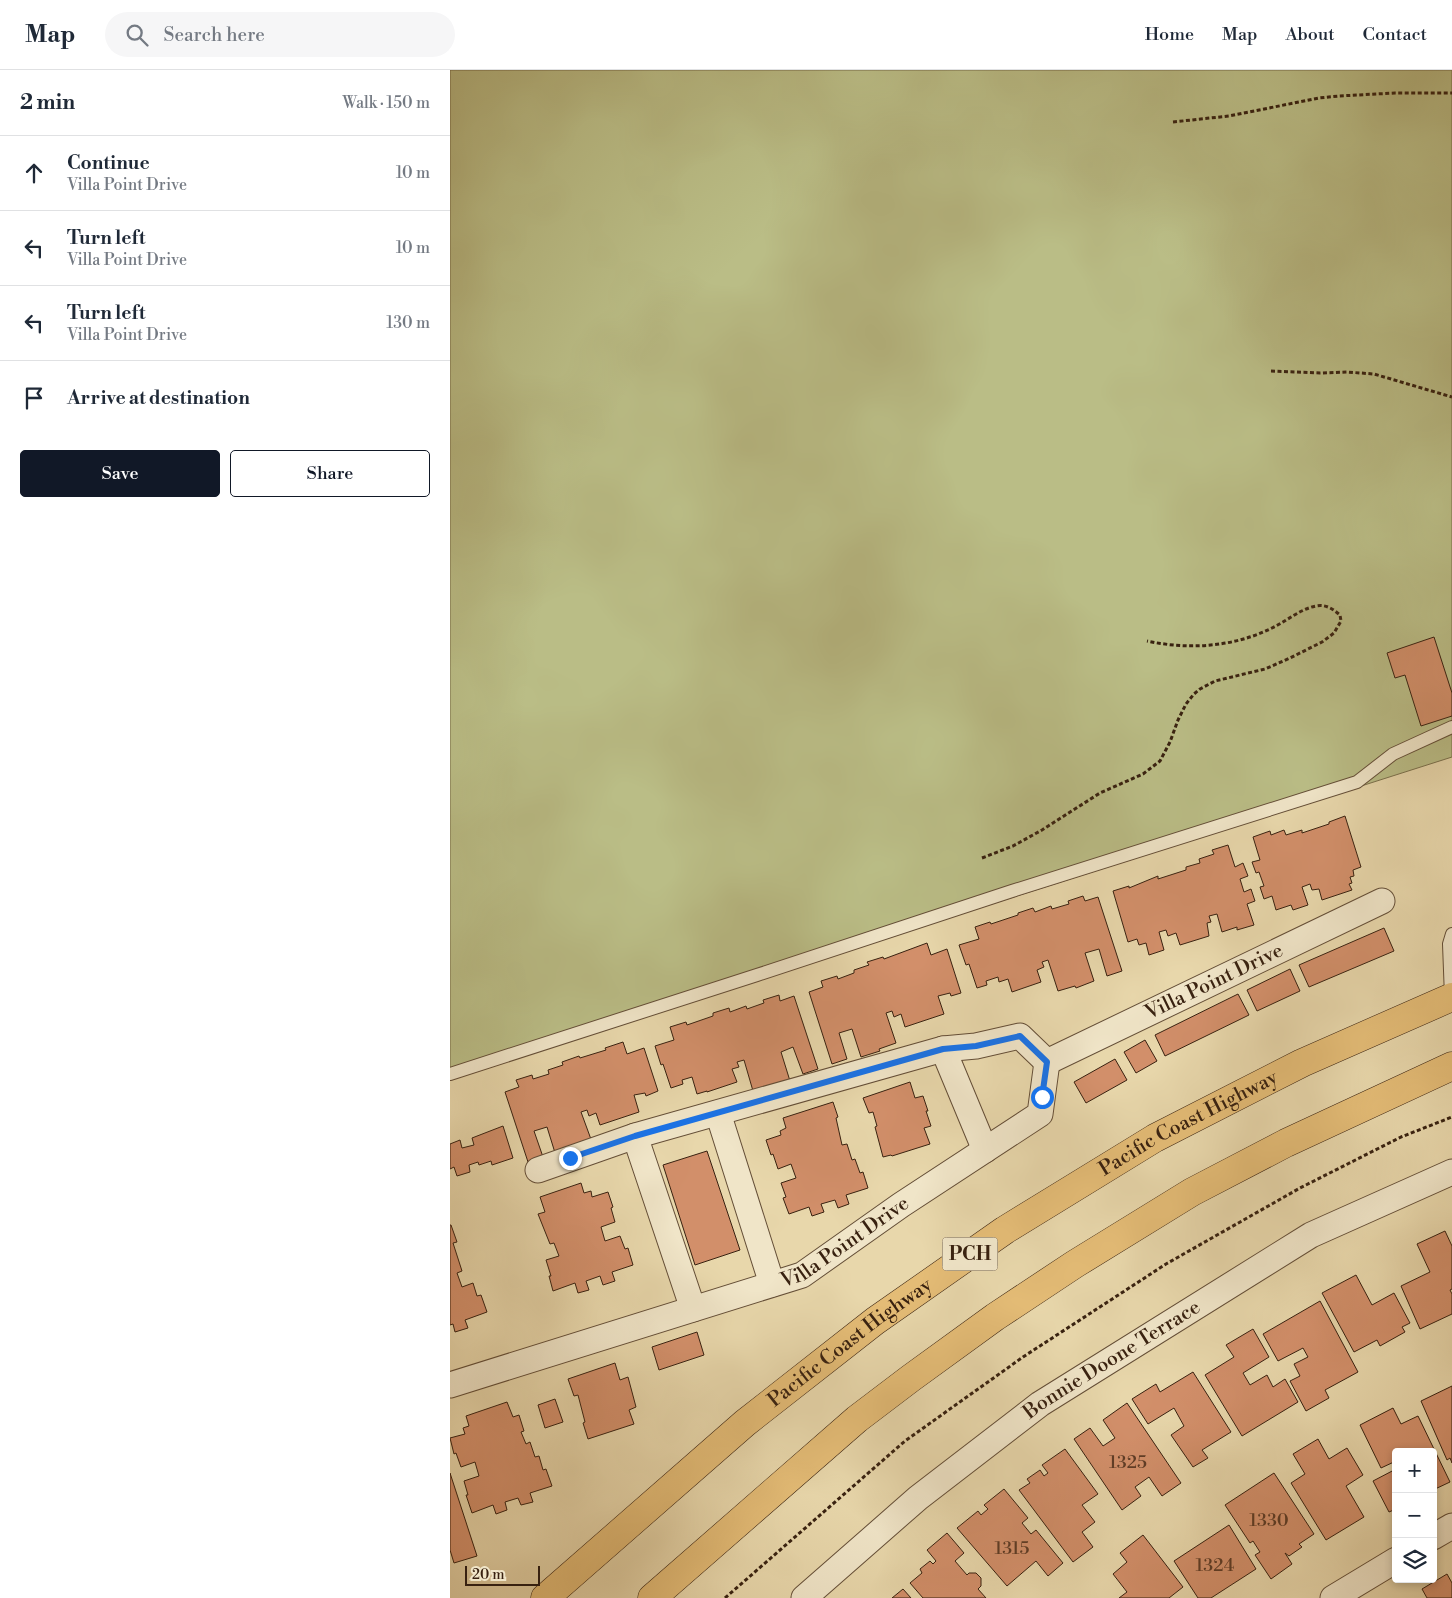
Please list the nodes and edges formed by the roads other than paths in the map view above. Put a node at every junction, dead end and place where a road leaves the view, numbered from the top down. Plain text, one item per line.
1 (1452, 727) edge
2 (1382, 901) dead end
3 (1452, 934) edge
4 (1452, 997) edge
5 (943, 1049) junction
6 (1047, 1062) junction
7 (1452, 1066) edge
8 (450, 1074) edge
9 (718, 1113) junction
10 (635, 1136) junction
11 (985, 1150) junction
12 (538, 1170) dead end
13 (1452, 1172) edge
14 (772, 1284) junction
15 (694, 1309) junction
16 (450, 1385) edge
17 (1452, 1526) edge
18 (1437, 1535) edge
19 (1392, 1562) edge
20 (545, 1598) edge
21 (652, 1598) edge
22 (804, 1598) edge
23 (1334, 1598) edge

1 - 8 lane
2 - 6 street, Villa Point Drive
3 - 4 lane
4 - 20 highway, Pacific Coast Highway / PCH
5 - 6 street
5 - 9 street
5 - 11 street
6 - 11 street, Villa Point Drive
7 - 21 highway
9 - 10 street
9 - 14 street
10 - 12 street
10 - 15 street
11 - 14 street, Villa Point Drive
13 - 22 street, Bonnie Doone Terrace
14 - 15 street, Villa Point Drive
15 - 16 street, Villa Point Drive
17 - 18 street
19 - 23 street

